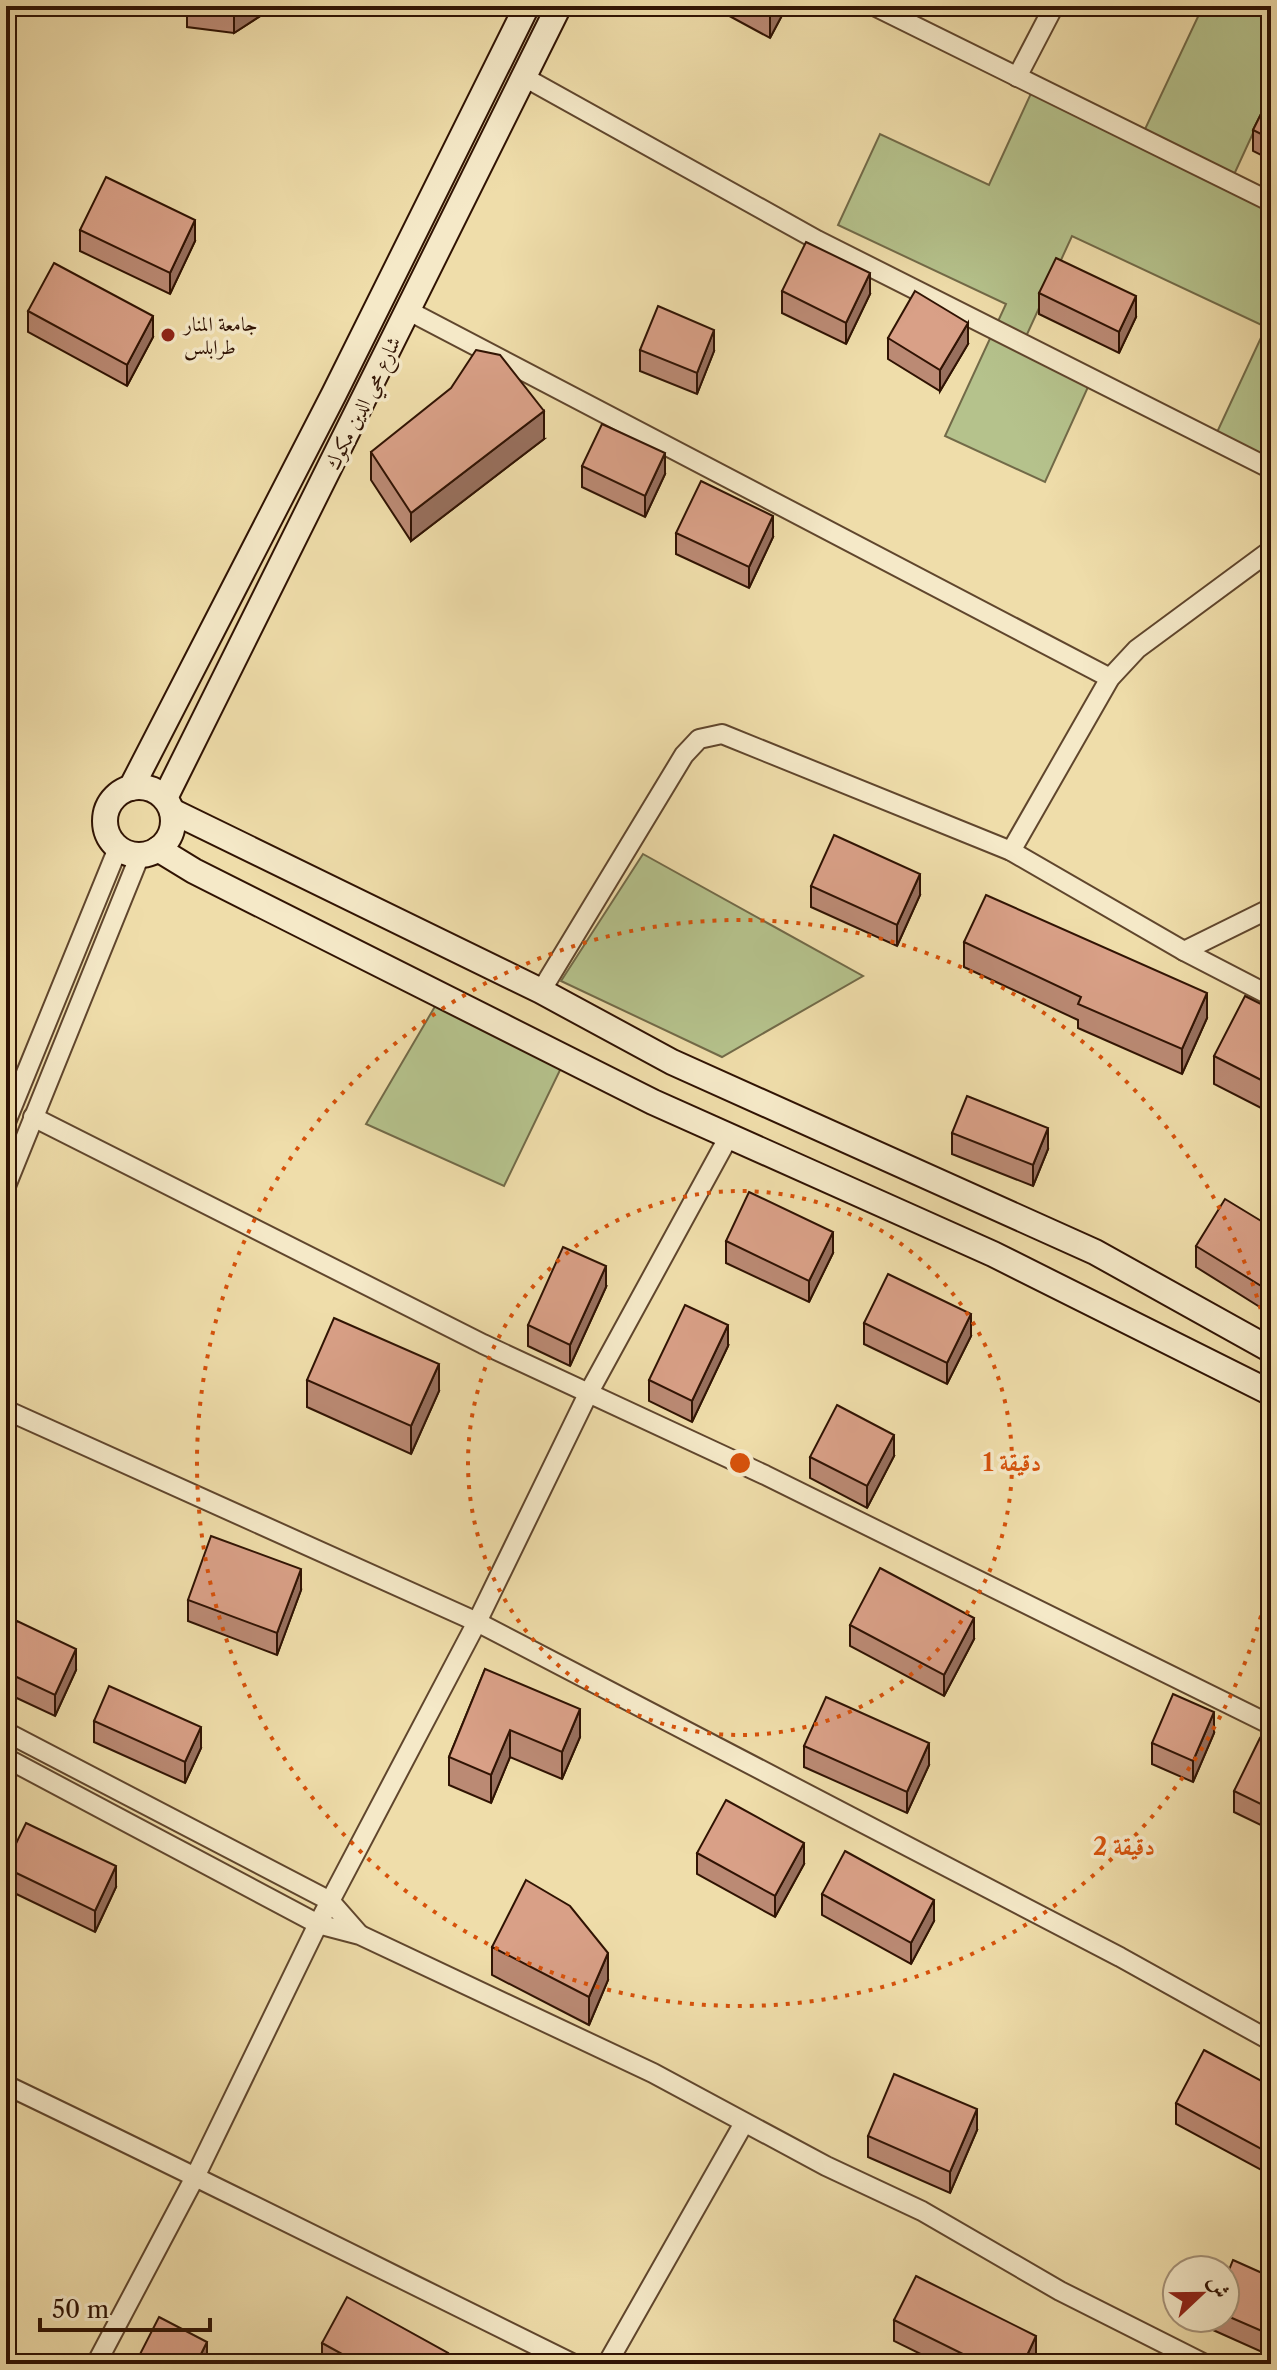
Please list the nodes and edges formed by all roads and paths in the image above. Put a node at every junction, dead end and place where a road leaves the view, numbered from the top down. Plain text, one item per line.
1 (527, 6) edge
2 (559, 6) edge
3 (874, 6) edge
4 (1054, 6) edge
5 (524, 77) junction
6 (1017, 77) junction
7 (1271, 202) edge
8 (409, 311) junction
9 (334, 394) junction
10 (361, 407) junction
11 (1271, 469) edge
12 (1271, 550) edge
13 (1110, 678) junction
14 (131, 788) junction
15 (168, 804) junction
16 (139, 850) junction
17 (1011, 851) junction
18 (1271, 908) edge
19 (1184, 951) junction
20 (541, 991) junction
21 (1271, 996) edge
22 (672, 1062) junction
23 (653, 1102) junction
24 (33, 1117) junction
25 (6, 1122) edge
26 (728, 1138) junction
27 (6, 1186) edge
28 (1271, 1350) edge
29 (1271, 1393) edge
30 (588, 1394) junction
31 (6, 1410) edge
32 (477, 1622) junction
33 (1271, 1725) edge
34 (6, 1732) edge
35 (6, 1758) edge
36 (330, 1901) junction
37 (318, 1924) junction
38 (360, 1935) junction
39 (1271, 2041) edge
40 (6, 2085) edge
41 (744, 2123) junction
42 (195, 2177) junction
43 (96, 2364) edge
44 (574, 2364) edge
45 (607, 2364) edge
46 (1205, 2364) edge

1 - 9 street, شارع محي الدين مكوك
2 - 5 street, شارع محي الدين مكوك
3 - 6 street
4 - 6 street
5 - 8 street, شارع محي الدين مكوك
5 - 11 street
6 - 7 street
8 - 10 street, شارع محي الدين مكوك
8 - 13 street
9 - 10 street
9 - 14 street, شارع محي الدين مكوك
10 - 15 street, شارع محي الدين مكوك
12 - 13 street
13 - 17 street
14 - 15 street
14 - 16 street
15 - 16 street
15 - 20 street
16 - 23 street
16 - 24 street
16 - 25 street
17 - 19 street
17 - 20 street
18 - 19 street
19 - 21 street
20 - 22 street
22 - 23 street
22 - 28 street
23 - 26 street
24 - 27 street
24 - 30 street
26 - 29 street
26 - 30 street
30 - 32 street
30 - 33 street
31 - 32 street
32 - 36 street
32 - 39 street
34 - 36 street
35 - 37 street
36 - 37 street
36 - 38 street
37 - 38 street
37 - 42 street
38 - 41 street
40 - 42 street
41 - 45 street
41 - 46 street
42 - 43 street
42 - 44 street

